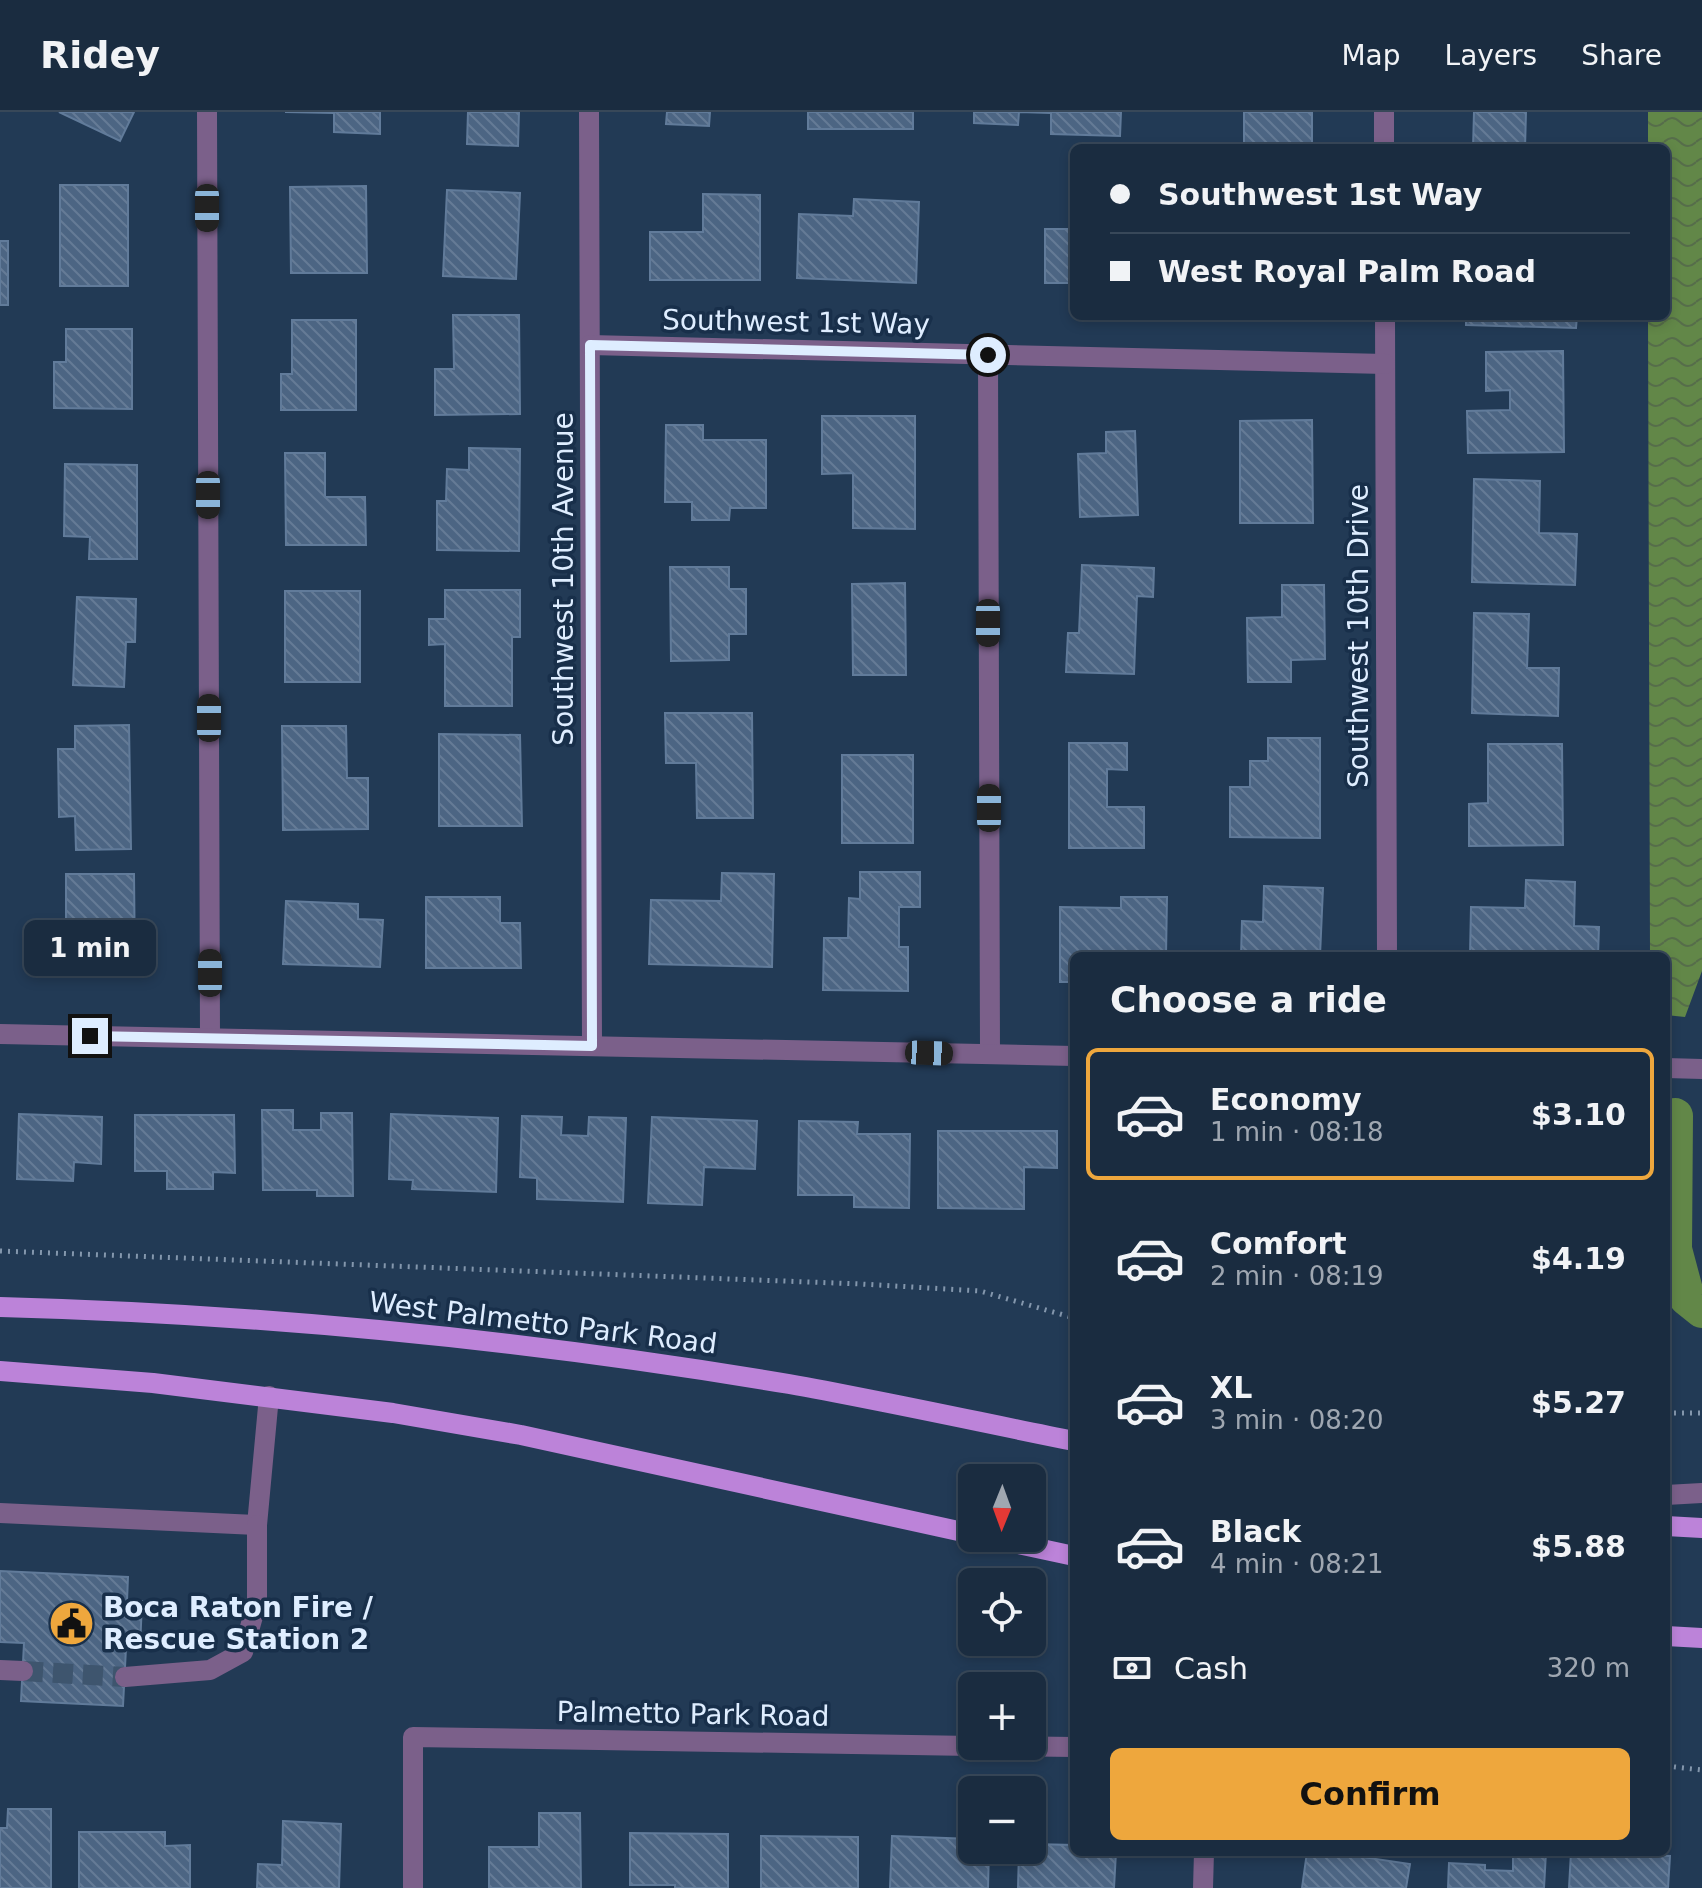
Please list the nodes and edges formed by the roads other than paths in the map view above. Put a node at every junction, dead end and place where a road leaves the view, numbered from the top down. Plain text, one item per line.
1 (207, 112) edge
2 (589, 112) edge
3 (1384, 112) edge
4 (1384, 144) edge
5 (1385, 320) edge
6 (590, 345) junction
7 (988, 355) junction
8 (1385, 364) junction
9 (1387, 952) edge
10 (0, 1034) edge
11 (210, 1038) junction
12 (592, 1046) junction
13 (990, 1054) junction
14 (1070, 1056) edge
15 (1670, 1068) edge
16 (1702, 1069) edge
17 (0, 1307) edge
18 (0, 1371) edge
19 (269, 1396) junction
20 (1070, 1440) edge
21 (1702, 1493) edge
22 (1670, 1495) edge
23 (0, 1513) edge
24 (257, 1525) junction
25 (1670, 1526) edge
26 (1702, 1528) edge
27 (958, 1531) edge
28 (1046, 1550) edge
29 (1070, 1555) edge
30 (1670, 1636) edge
31 (1702, 1638) edge
32 (0, 1670) edge
33 (23, 1671) tunnel mouth
34 (125, 1677) tunnel mouth
35 (958, 1746) edge
36 (1046, 1747) edge
37 (1070, 1747) edge
38 (1204, 1856) edge
39 (413, 1888) edge
40 (1203, 1888) edge

1 - 11 street
2 - 6 street, Southwest 10th Avenue
3 - 4 street
5 - 8 street, Southwest 10th Drive
6 - 7 street, Southwest 1st Way
6 - 12 street, Southwest 10th Avenue
7 - 8 street, Southwest 1st Way
7 - 13 street
8 - 9 street, Southwest 10th Drive
10 - 11 street
11 - 12 street
12 - 13 street
13 - 14 street
15 - 16 street
17 - 20 main road, West Palmetto Park Road
18 - 19 main road
19 - 24 street
19 - 27 main road
21 - 22 street
23 - 24 street
24 - 34 street
25 - 26 main road
28 - 29 main road
30 - 31 main road
32 - 33 street
35 - 39 street, Palmetto Park Road
36 - 37 street
38 - 40 street

